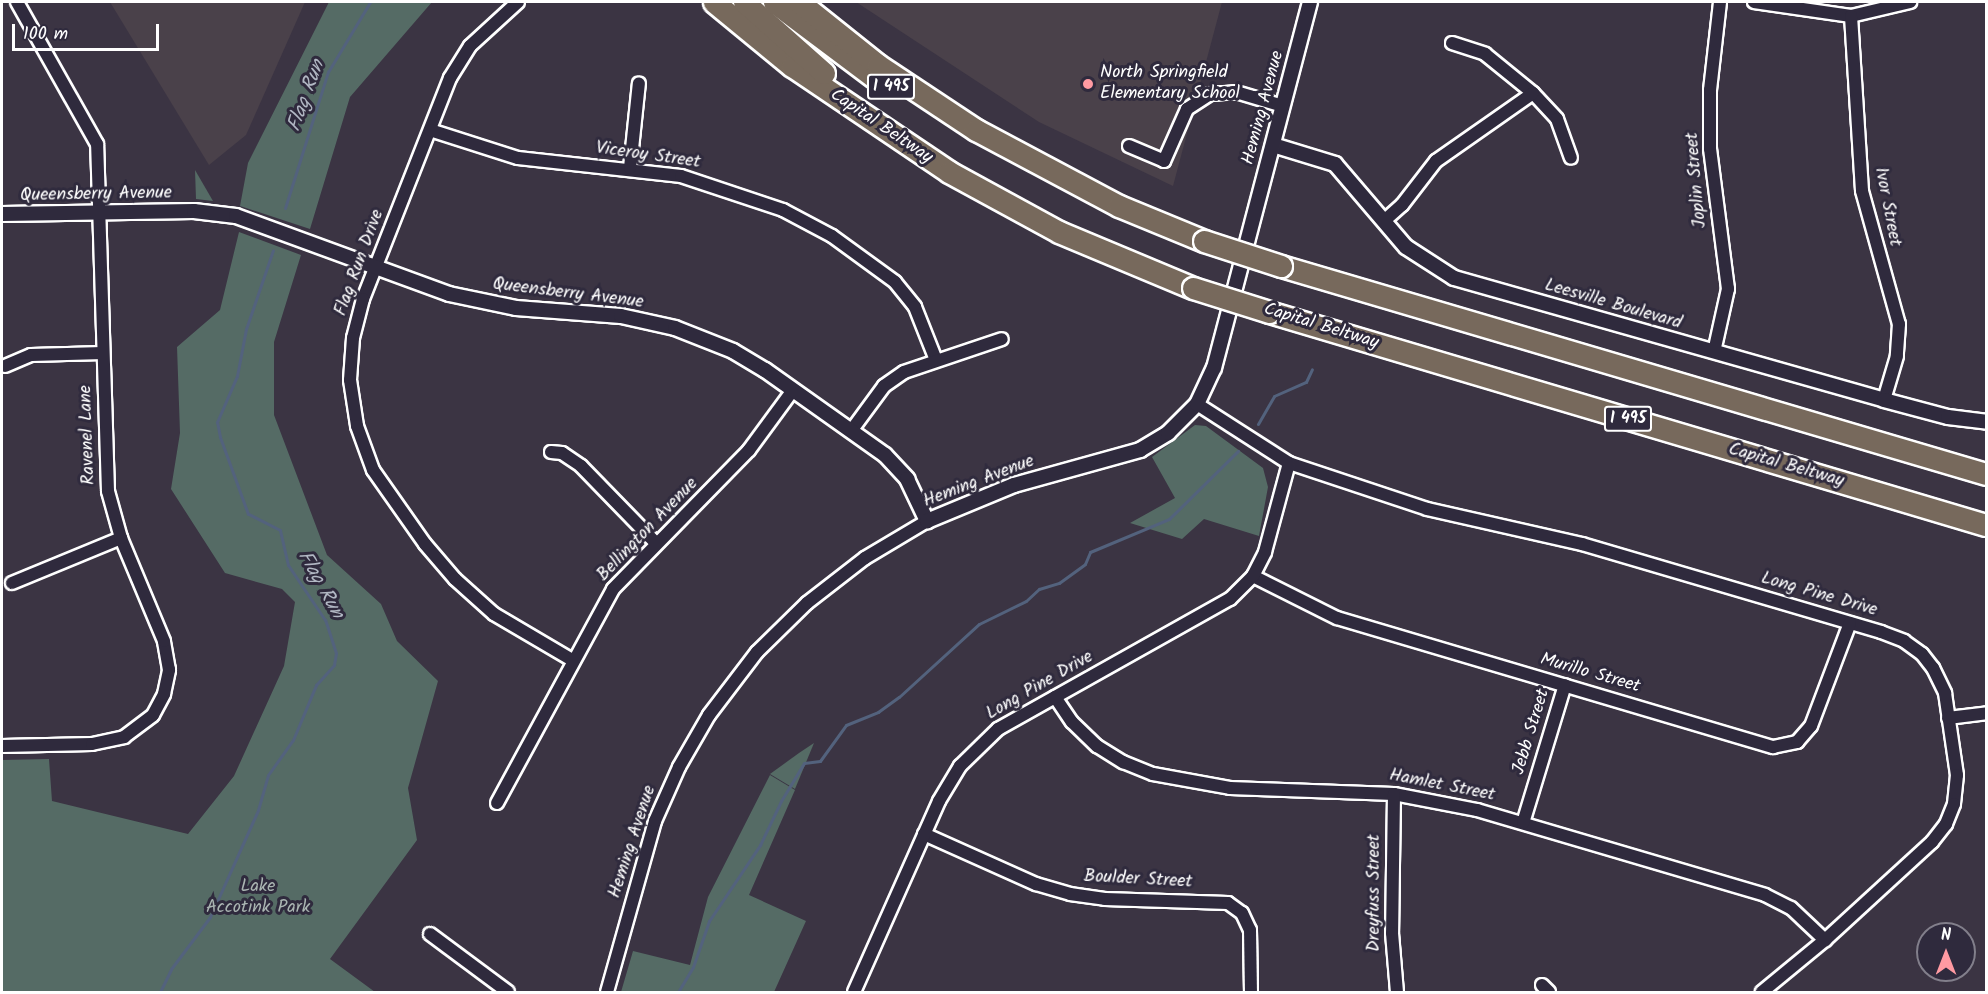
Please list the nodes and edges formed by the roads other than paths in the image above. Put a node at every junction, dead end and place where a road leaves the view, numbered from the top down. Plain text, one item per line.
1 (17, 2) edge
2 (518, 2) edge
3 (714, 2) edge
4 (744, 2) edge
5 (774, 2) edge
6 (799, 2) edge
7 (1310, 2) edge
8 (1720, 2) edge
9 (1754, 2) edge
10 (1910, 2) edge
11 (1851, 16) junction
12 (1452, 43) dead end
13 (639, 83) dead end
14 (1533, 93) junction
15 (1283, 106) junction
16 (430, 130) junction
17 (1273, 145) junction
18 (1129, 146) dead end
19 (1020, 156) junction
20 (1570, 158) dead end
21 (630, 168) junction
22 (949, 172) junction
23 (101, 213) junction
24 (2, 214) edge
25 (1384, 221) junction
26 (375, 267) junction
27 (1002, 339) dead end
28 (1714, 352) junction
29 (103, 353) junction
30 (936, 360) junction
31 (5, 366) dead end
32 (793, 390) junction
33 (1884, 400) junction
34 (1197, 404) junction
35 (1986, 422) edge
36 (851, 431) junction
37 (551, 452) dead end
38 (1289, 463) junction
39 (1986, 474) edge
40 (927, 521) junction
41 (1986, 525) edge
42 (121, 538) junction
43 (656, 543) junction
44 (1253, 576) junction
45 (12, 583) dead end
46 (1850, 623) junction
47 (572, 660) junction
48 (1565, 686) junction
49 (1055, 697) junction
50 (1986, 713) edge
51 (1948, 718) junction
52 (2, 746) edge
53 (1394, 794) junction
54 (497, 803) dead end
55 (1523, 823) junction
56 (924, 834) junction
57 (430, 934) dead end
58 (1825, 940) junction
59 (508, 993) edge
60 (607, 993) edge
61 (854, 993) edge
62 (1251, 993) edge
63 (1397, 993) edge
64 (1762, 993) edge

1 - 23 street, Ravenel Lane
2 - 16 street, Flag Run Drive
3 - 22 highway, Capital Beltway / I 495
4 - 22 highway, I 495
5 - 19 highway, I 495
6 - 19 highway, I 495
7 - 15 street, Heming Avenue
8 - 28 street, Joplin Street
9 - 11 street
10 - 11 street
11 - 33 street, Ivor Street
12 - 14 street
13 - 21 street
14 - 20 street
14 - 25 street
15 - 17 street, Heming Avenue
15 - 18 street
16 - 21 street, Viceroy Street
16 - 26 street, Flag Run Drive
17 - 25 street, Leesville Boulevard
17 - 34 street, Heming Avenue
19 - 39 highway, I 495, bridge
21 - 30 street, Viceroy Street
22 - 41 highway, Capital Beltway / I 495, bridge
23 - 24 street, Queensberry Avenue
23 - 26 street, Queensberry Avenue
23 - 29 street, Ravenel Lane
25 - 28 street, Leesville Boulevard
26 - 32 street, Queensberry Avenue
26 - 47 street, Flag Run Drive
27 - 30 street
28 - 33 street, Leesville Boulevard
29 - 31 street
29 - 42 street, Ravenel Lane
30 - 36 street
32 - 36 street, Queensberry Avenue
32 - 43 street, Bellington Avenue
33 - 35 street, Leesville Boulevard
34 - 38 street, Long Pine Drive
34 - 40 street, Heming Avenue
36 - 40 street, Queensberry Avenue
37 - 43 street
38 - 44 street, Long Pine Drive
38 - 46 street, Long Pine Drive
40 - 60 street, Heming Avenue
42 - 45 street
42 - 52 street, Ravenel Lane
43 - 47 street, Bellington Avenue
44 - 48 street, Murillo Street
44 - 49 street, Long Pine Drive
46 - 48 street, Murillo Street
46 - 51 street, Long Pine Drive
47 - 54 street, Bellington Avenue
48 - 55 street, Jebb Street
49 - 53 street, Hamlet Street
49 - 56 street, Long Pine Drive
50 - 51 street
51 - 58 street, Long Pine Drive
53 - 55 street, Hamlet Street
53 - 63 street, Dreyfuss Street
55 - 58 street, Hamlet Street
56 - 61 street, Long Pine Drive
56 - 62 street, Boulder Street
57 - 59 street
58 - 64 street, Long Pine Drive

